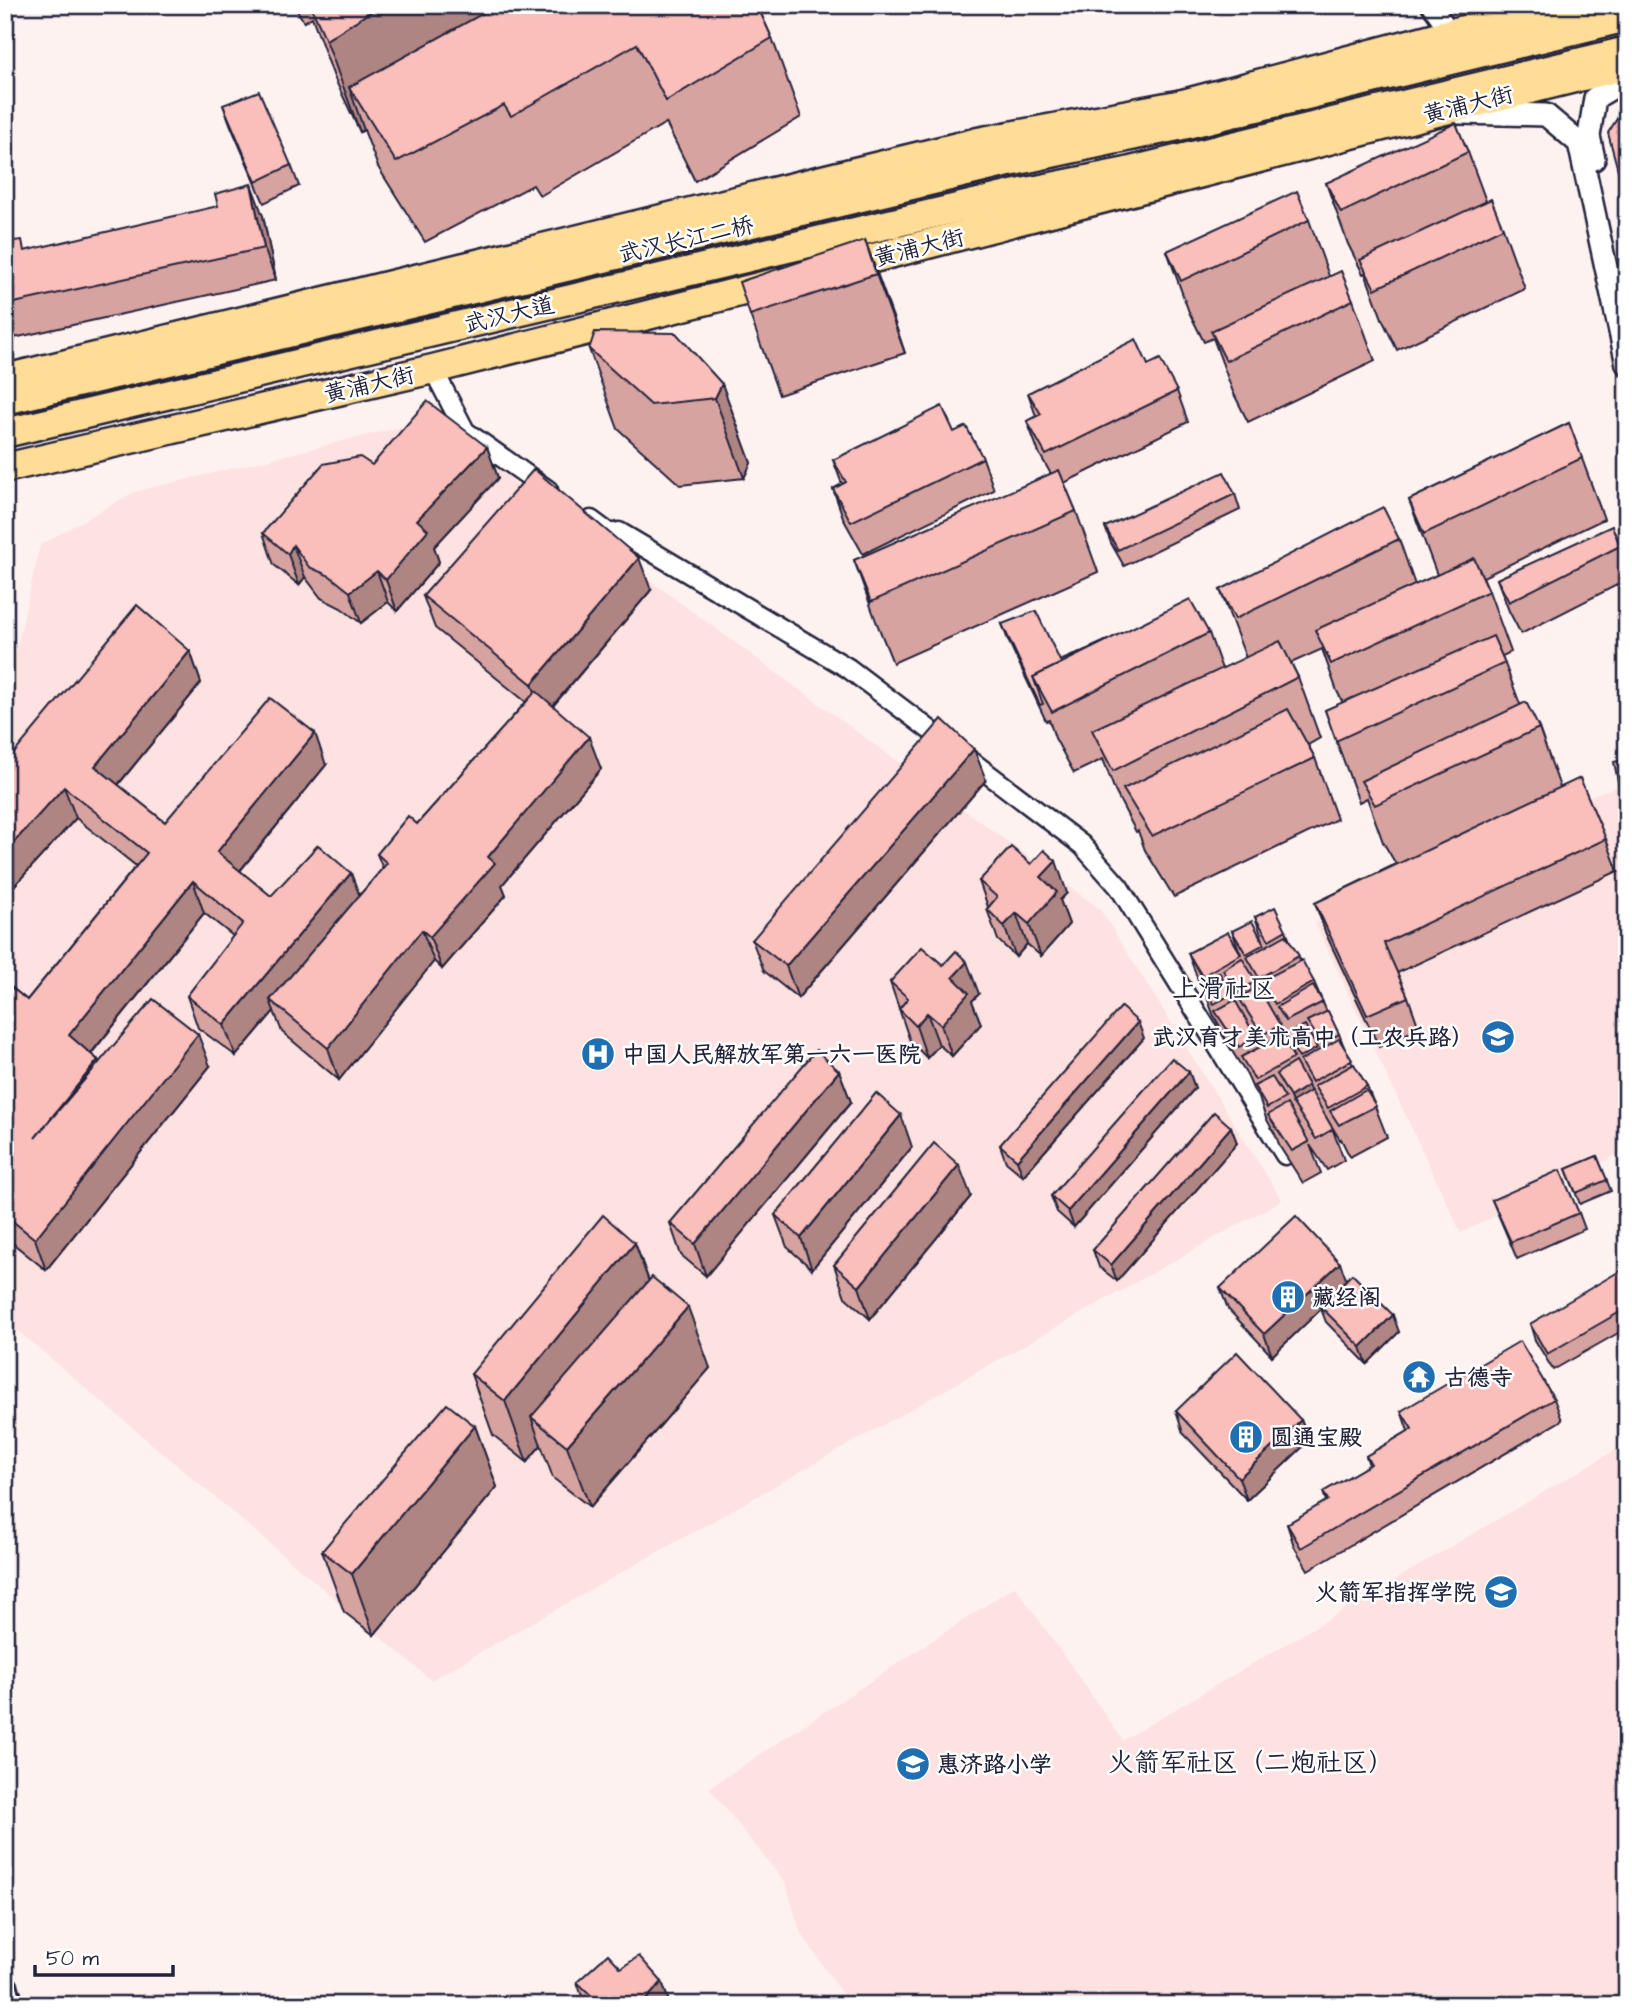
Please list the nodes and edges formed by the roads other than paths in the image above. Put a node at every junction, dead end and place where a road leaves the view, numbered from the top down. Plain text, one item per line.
1 (1430, 5) edge
2 (1575, 5) edge
3 (1627, 17) edge
4 (1451, 33) junction
5 (1627, 51) edge
6 (1627, 65) edge
7 (1627, 79) edge
8 (1183, 104) junction
9 (1433, 113) junction
10 (1005, 163) junction
11 (1122, 173) junction
12 (1188, 177) junction
13 (1627, 312) edge
14 (1627, 364) edge
15 (433, 369) junction
16 (5, 379) edge
17 (5, 400) edge
18 (5, 433) edge
19 (5, 468) edge
20 (1285, 1155) edge
21 (5, 1988) edge
22 (10, 2005) edge

1 - 4 street
2 - 4 main road
3 - 10 main road
4 - 8 main road
5 - 11 main road
6 - 9 main road, 黄浦大街
7 - 13 street
8 - 10 main road
8 - 16 main road
9 - 12 main road, 黄浦大街
9 - 14 street
10 - 17 main road, 武汉长江二桥
11 - 12 main road
11 - 18 main road, 武汉大道
12 - 15 main road, 黄浦大街
15 - 19 main road, 黄浦大街
15 - 20 street
21 - 22 main road

